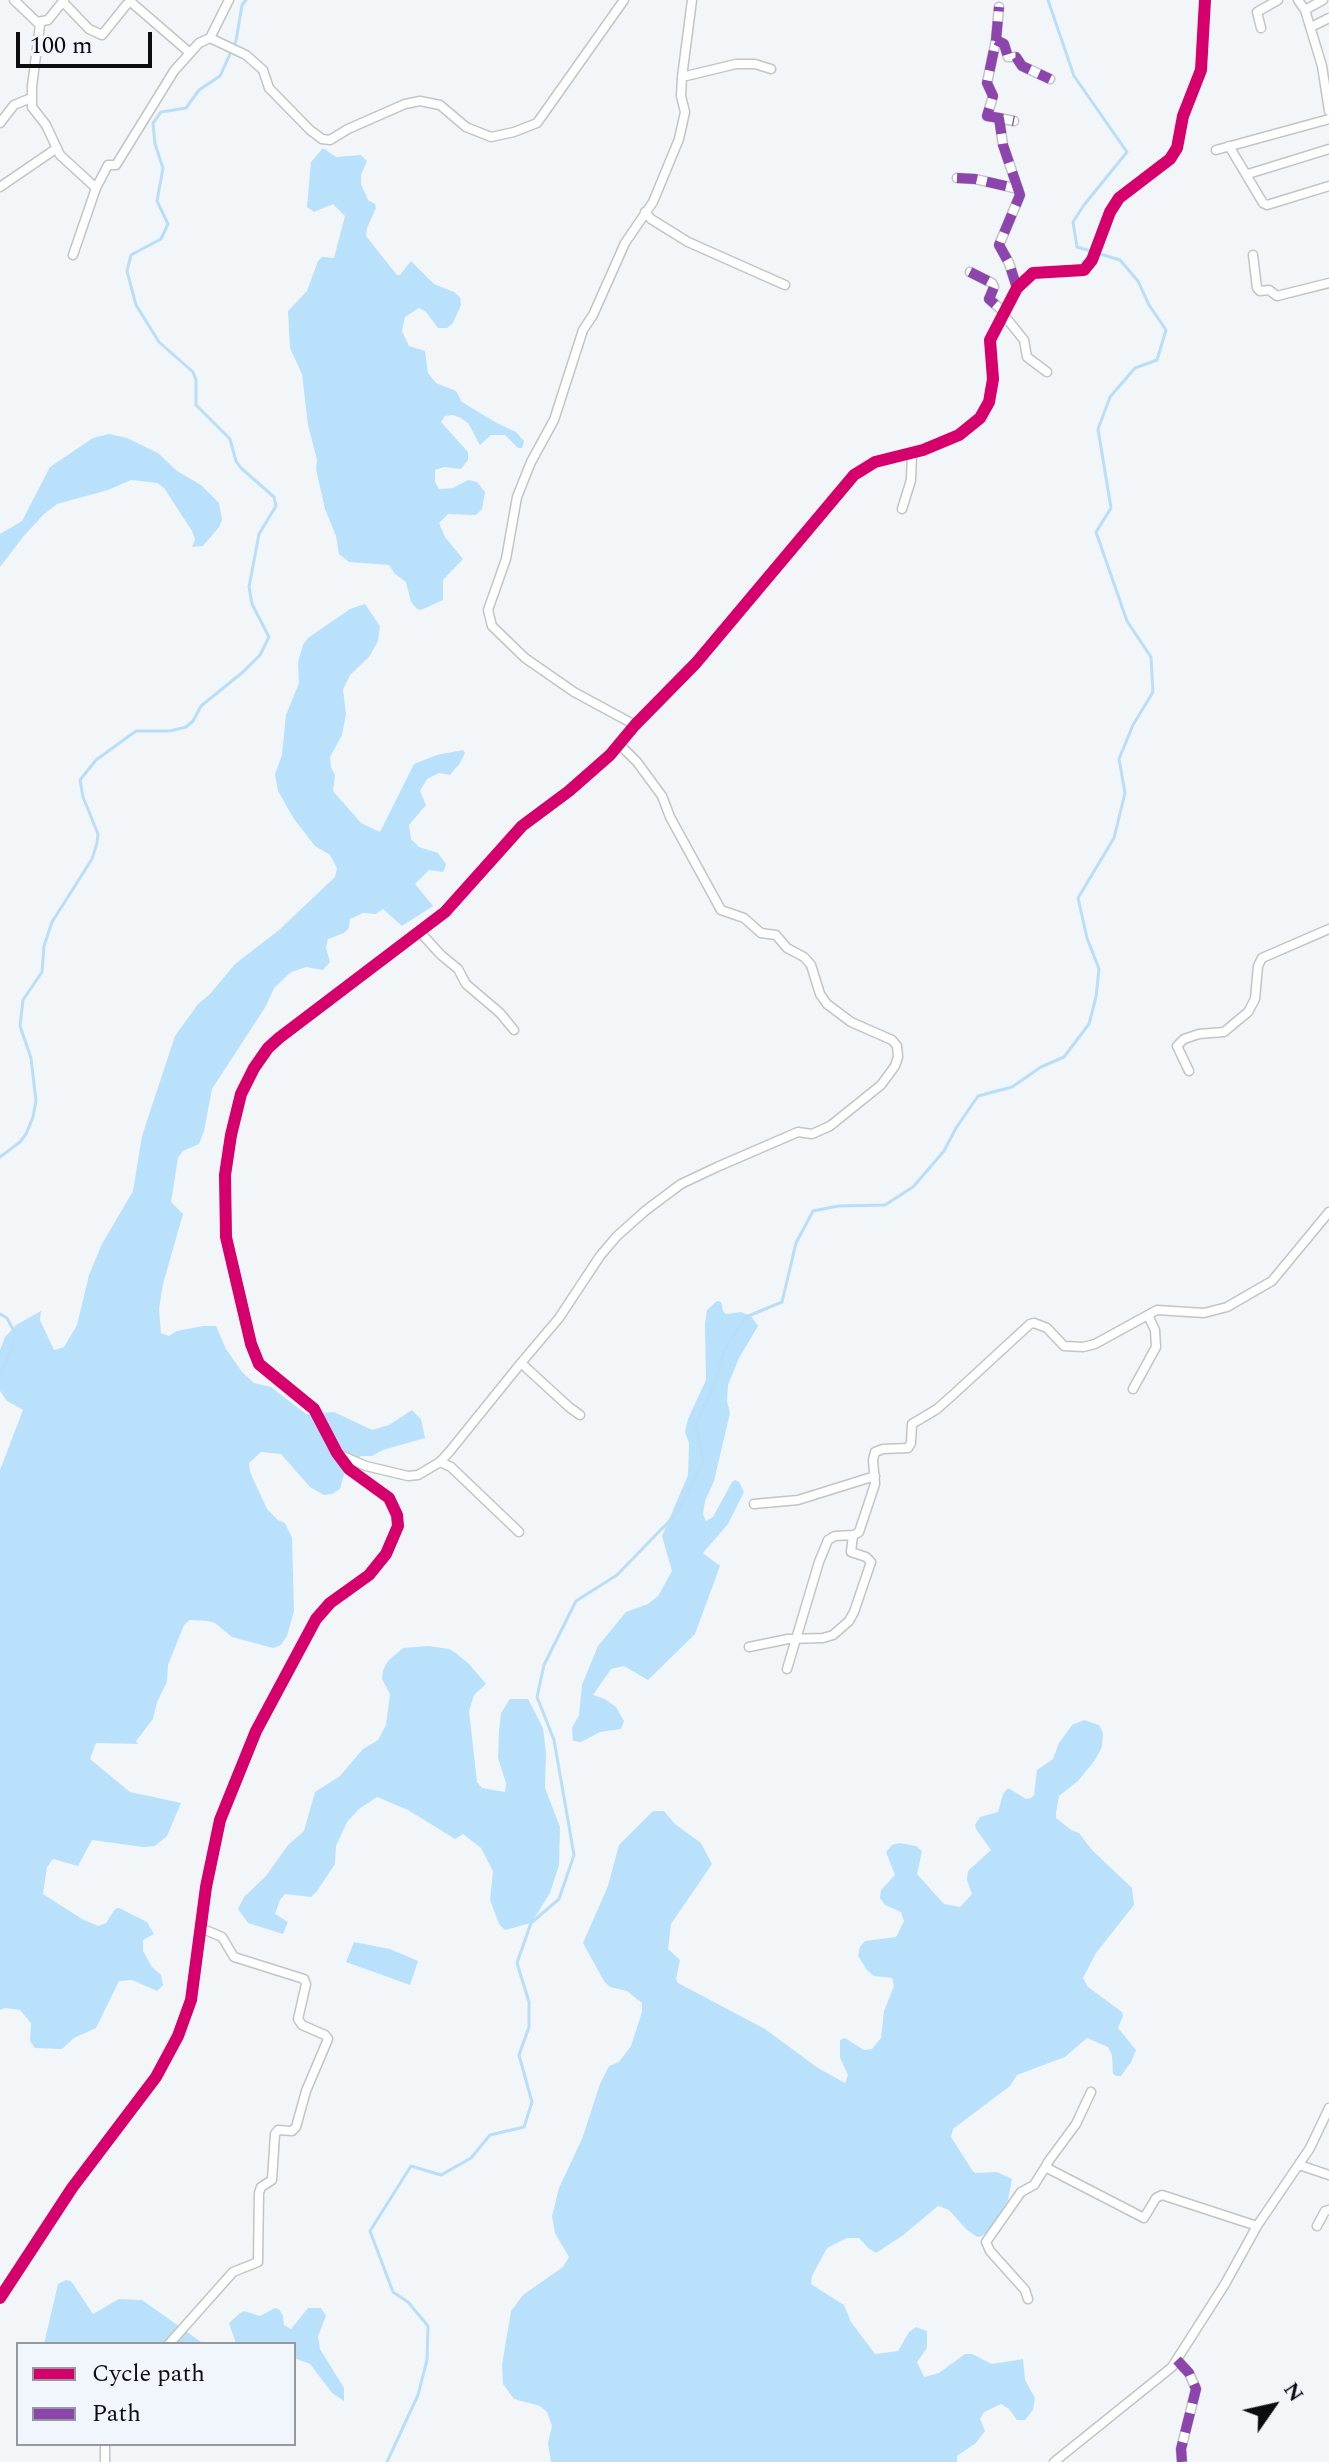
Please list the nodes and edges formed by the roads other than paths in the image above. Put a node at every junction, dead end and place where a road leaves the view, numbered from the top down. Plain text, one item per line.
1 (14, 0) edge
2 (229, 0) edge
3 (624, 0) edge
4 (692, 0) edge
5 (1205, 0) edge
6 (1278, 0) edge
7 (1299, 0) edge
8 (1323, 0) edge
9 (64, 1) edge
10 (999, 7) dead end
11 (1305, 10) junction
12 (1329, 18) edge
13 (38, 22) junction
14 (1311, 27) junction
15 (1261, 28) dead end
16 (210, 38) junction
17 (996, 40) junction
18 (190, 53) junction
19 (771, 69) dead end
20 (682, 77) junction
21 (1050, 79) dead end
22 (31, 98) junction
23 (1329, 111) edge
24 (999, 118) junction
25 (1329, 119) edge
26 (1014, 121) dead end
27 (0, 123) edge
28 (1229, 146) junction
29 (57, 148) junction
30 (1329, 149) edge
31 (1216, 150) dead end
32 (1248, 174) junction
33 (957, 178) dead end
34 (1329, 186) edge
35 (0, 187) edge
36 (96, 188) junction
37 (1018, 189) junction
38 (645, 212) junction
39 (73, 255) dead end
40 (1253, 255) dead end
41 (970, 272) dead end
42 (1329, 283) edge
43 (785, 285) dead end
44 (1017, 288) junction
45 (1003, 314) junction
46 (1047, 372) dead end
47 (912, 453) junction
48 (902, 509) dead end
49 (635, 725) junction
50 (619, 744) junction
51 (1329, 929) edge
52 (420, 932) junction
53 (514, 1030) dead end
54 (1189, 1071) dead end
55 (1329, 1212) edge
56 (1148, 1315) junction
57 (521, 1363) junction
58 (1133, 1389) dead end
59 (580, 1415) dead end
60 (337, 1453) junction
61 (440, 1462) junction
62 (875, 1476) junction
63 (754, 1504) dead end
64 (519, 1532) dead end
65 (853, 1535) junction
66 (797, 1638) junction
67 (749, 1647) dead end
68 (787, 1669) dead end
69 (201, 1928) junction
70 (1091, 2092) dead end
71 (1329, 2108) edge
72 (1299, 2165) junction
73 (1046, 2166) junction
74 (1329, 2175) edge
75 (1329, 2210) edge
76 (1257, 2226) junction
77 (1317, 2226) dead end
78 (0, 2298) edge
79 (1028, 2299) dead end
80 (171, 2342) edge
81 (1177, 2360) junction
82 (1054, 2462) edge
83 (1182, 2462) edge

1 - 13 street
2 - 16 street
3 - 16 street
4 - 20 street
5 - 44 street
6 - 15 street
7 - 11 street
8 - 11 street
9 - 13 street
9 - 18 street
10 - 17 street
11 - 14 street
12 - 14 street
13 - 22 street
14 - 23 street
16 - 18 street
17 - 21 street
17 - 24 street
18 - 36 street
19 - 20 street
20 - 38 street
22 - 27 street
22 - 29 street
24 - 26 street
24 - 37 street
25 - 28 street
28 - 31 street
28 - 32 street
29 - 35 street
29 - 36 street
30 - 32 street
32 - 34 street
33 - 37 street
36 - 39 street
37 - 44 street
38 - 43 street
38 - 49 street
40 - 42 street
41 - 45 street
44 - 45 street
45 - 46 street
45 - 47 street
47 - 48 street
47 - 49 street
49 - 50 street
50 - 52 street
50 - 57 street
51 - 54 street
52 - 53 street
52 - 60 street
55 - 56 street
56 - 58 street
56 - 62 street
57 - 59 street
57 - 61 street
60 - 61 street
60 - 69 street
61 - 64 street
62 - 63 street
62 - 65 street
65 - 66 street
65 - 66 street
66 - 67 street
66 - 68 street
69 - 78 street
69 - 80 street
70 - 73 street
71 - 72 street
72 - 74 street
72 - 76 street
73 - 76 street
73 - 79 street
75 - 77 street
76 - 81 street
81 - 82 street
81 - 83 street

